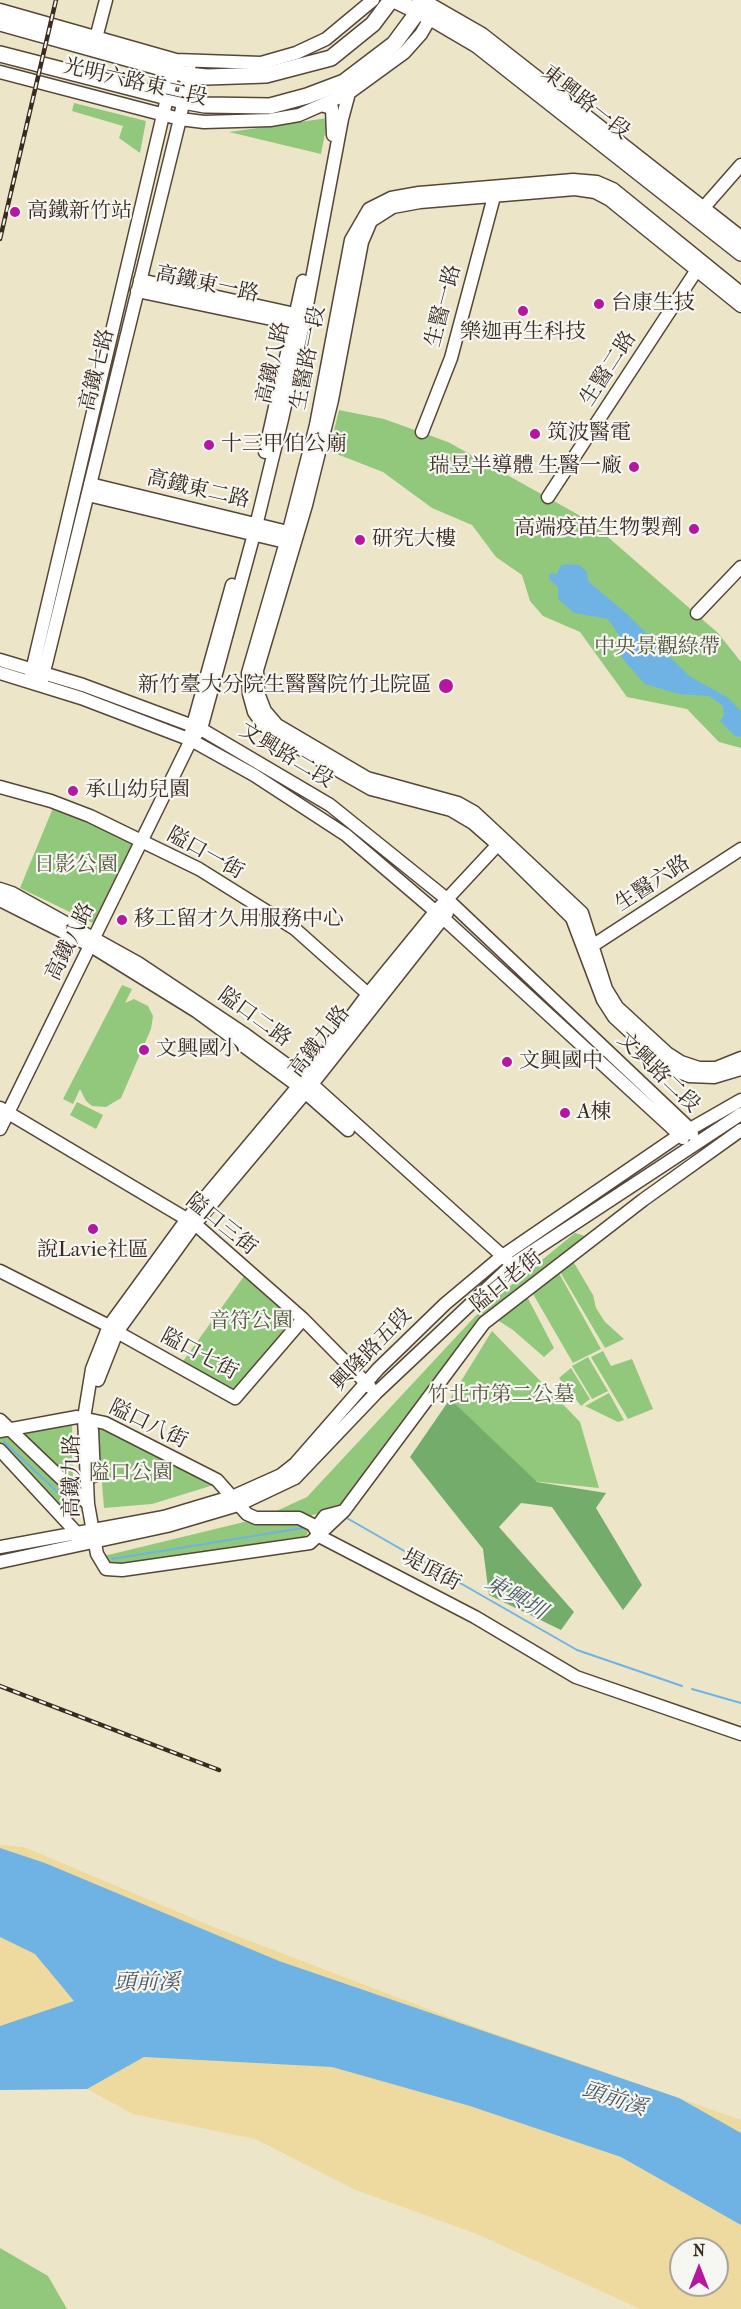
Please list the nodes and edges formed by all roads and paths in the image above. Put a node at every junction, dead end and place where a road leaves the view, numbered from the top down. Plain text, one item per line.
1 (106, 0) edge
2 (373, 0) edge
3 (392, 0) edge
4 (426, 8) edge
5 (1, 11) edge
6 (96, 38) junction
7 (0, 54) edge
8 (182, 67) junction
9 (0, 72) edge
10 (349, 93) junction
11 (168, 97) junction
12 (183, 101) junction
13 (324, 106) junction
14 (164, 115) junction
15 (180, 119) junction
16 (741, 165) edge
17 (495, 193) junction
18 (699, 213) junction
19 (741, 239) edge
20 (741, 253) edge
21 (700, 267) junction
22 (139, 285) junction
23 (741, 293) edge
24 (741, 306) edge
25 (300, 320) junction
26 (422, 432) dead end
27 (89, 490) junction
28 (548, 497) dead end
29 (252, 528) junction
30 (292, 538) junction
31 (741, 567) edge
32 (697, 614) dead end
33 (0, 660) edge
34 (0, 673) edge
35 (37, 677) junction
36 (196, 728) junction
37 (191, 740) junction
38 (0, 788) edge
39 (142, 842) junction
40 (503, 845) junction
41 (741, 849) edge
42 (0, 889) edge
43 (0, 900) edge
44 (451, 903) junction
45 (439, 915) junction
46 (93, 942) junction
47 (590, 948) junction
48 (368, 994) junction
49 (741, 1058) edge
50 (741, 1068) edge
51 (305, 1085) junction
52 (741, 1100) edge
53 (4, 1110) edge
54 (741, 1114) edge
55 (0, 1129) edge
56 (690, 1130) junction
57 (741, 1130) edge
58 (678, 1136) junction
59 (695, 1144) junction
60 (191, 1221) junction
61 (498, 1260) junction
62 (509, 1268) junction
63 (0, 1271) edge
64 (303, 1318) junction
65 (113, 1329) junction
66 (365, 1383) junction
67 (376, 1393) junction
68 (88, 1419) junction
69 (2, 1427) edge
70 (0, 1450) edge
71 (236, 1501) junction
72 (88, 1504) junction
73 (344, 1511) junction
74 (325, 1516) junction
75 (299, 1518) junction
76 (319, 1536) junction
77 (76, 1538) junction
78 (95, 1544) junction
79 (0, 1547) edge
80 (0, 1562) edge
81 (741, 1734) edge

1 - 6 street
2 - 8 street, 光明六路東二段
3 - 4 main road, 東興路一段
3 - 8 main road, 光明六路東二段
4 - 10 street, 光明六路東二段
4 - 12 main road, 光明六路東二段
4 - 18 main road, 東興路一段
5 - 6 street, 光明六路東二段
5 - 8 main road, 光明六路東二段
6 - 8 street, 光明六路東二段
7 - 11 main road, 光明六路東二段
8 - 11 street, 高鐵七路
8 - 12 street, 高鐵七路
9 - 14 street, 光明六路東二段
10 - 13 street, 光明六路東二段
10 - 25 street, 高鐵八路
11 - 12 main road, 光明六路東二段
11 - 14 street, 高鐵七路
12 - 15 street, 高鐵七路
13 - 15 street, 光明六路東二段
13 - 25 street, 高鐵八路
14 - 15 street, 光明六路東二段
14 - 35 street, 高鐵七路
15 - 22 street, 高鐵七路
16 - 18 street
17 - 21 street, 生醫路一段
17 - 26 street, 生醫一路
17 - 30 street, 生醫路一段
18 - 19 main road, 東興路一段
18 - 20 main road, 東興路一段
21 - 23 street, 生醫路一段
21 - 24 street, 生醫路一段
21 - 28 street, 生醫二路
22 - 25 street, 高鐵東一路
22 - 27 street, 高鐵七路
25 - 29 street, 高鐵八路
27 - 29 street, 高鐵東二路
27 - 35 street, 高鐵七路
29 - 30 street, 高鐵東二路
29 - 36 street, 高鐵八路
30 - 40 street, 生醫路一段
31 - 32 street
33 - 35 street, 文興路二段
34 - 35 street, 文興路二段
35 - 36 street, 文興路二段
35 - 37 street, 文興路二段
36 - 37 street, 高鐵八路
36 - 44 street, 文興路二段
37 - 39 street, 高鐵八路
37 - 45 street, 文興路二段
38 - 39 street, 隘口一街
39 - 46 street, 高鐵八路
39 - 48 street, 隘口一街
40 - 44 street, 高鐵九路
40 - 47 street, 生醫路一段
41 - 47 street, 生醫六路
42 - 46 street, 隘口二路
43 - 46 street, 隘口二路
44 - 45 street, 高鐵九路
44 - 56 street, 文興路二段
45 - 48 street, 高鐵九路
45 - 51 street, 高鐵九路
45 - 58 street, 文興路二段
46 - 51 street, 隘口二路
46 - 53 street, 高鐵八路
47 - 49 street
47 - 50 street
48 - 51 street, 高鐵九路
51 - 60 street, 高鐵九路
51 - 61 street, 隘口二路
52 - 56 street, 興隆路五段
53 - 55 street, 高鐵八路
53 - 60 street, 隘口三街
54 - 59 street, 興隆路五段
56 - 58 street, 興隆路五段
56 - 59 street, 文興路二段
57 - 73 street, 隘口老街
58 - 59 street, 文興路二段
58 - 61 street, 興隆路五段
59 - 62 street, 興隆路五段
60 - 64 street, 隘口三街
60 - 65 street, 高鐵九路
61 - 62 street, 隘口二路
61 - 66 street, 興隆路五段
62 - 67 street, 興隆路五段
63 - 65 street, 隘口七街
64 - 65 street, 隘口七街
64 - 66 street, 隘口三街
65 - 68 street, 高鐵九路
66 - 67 street, 隘口三街
66 - 71 street, 興隆路五段
67 - 71 street, 興隆路五段
68 - 69 street, 隘口八街
68 - 71 street, 隘口八街
68 - 72 street, 高鐵九路
68 - 78 street, 高鐵九路
69 - 72 street
70 - 77 street
71 - 75 street
71 - 78 street, 興隆路五段
72 - 78 street, 高鐵九路
73 - 74 street
73 - 76 street, 隘口老街
74 - 75 street
74 - 76 street
75 - 76 street, 堤頂街
76 - 78 street, 隘口老街
76 - 81 street, 堤頂街
77 - 78 street, 興隆路五段
77 - 79 street, 興隆路五段
77 - 80 street, 興隆路五段

